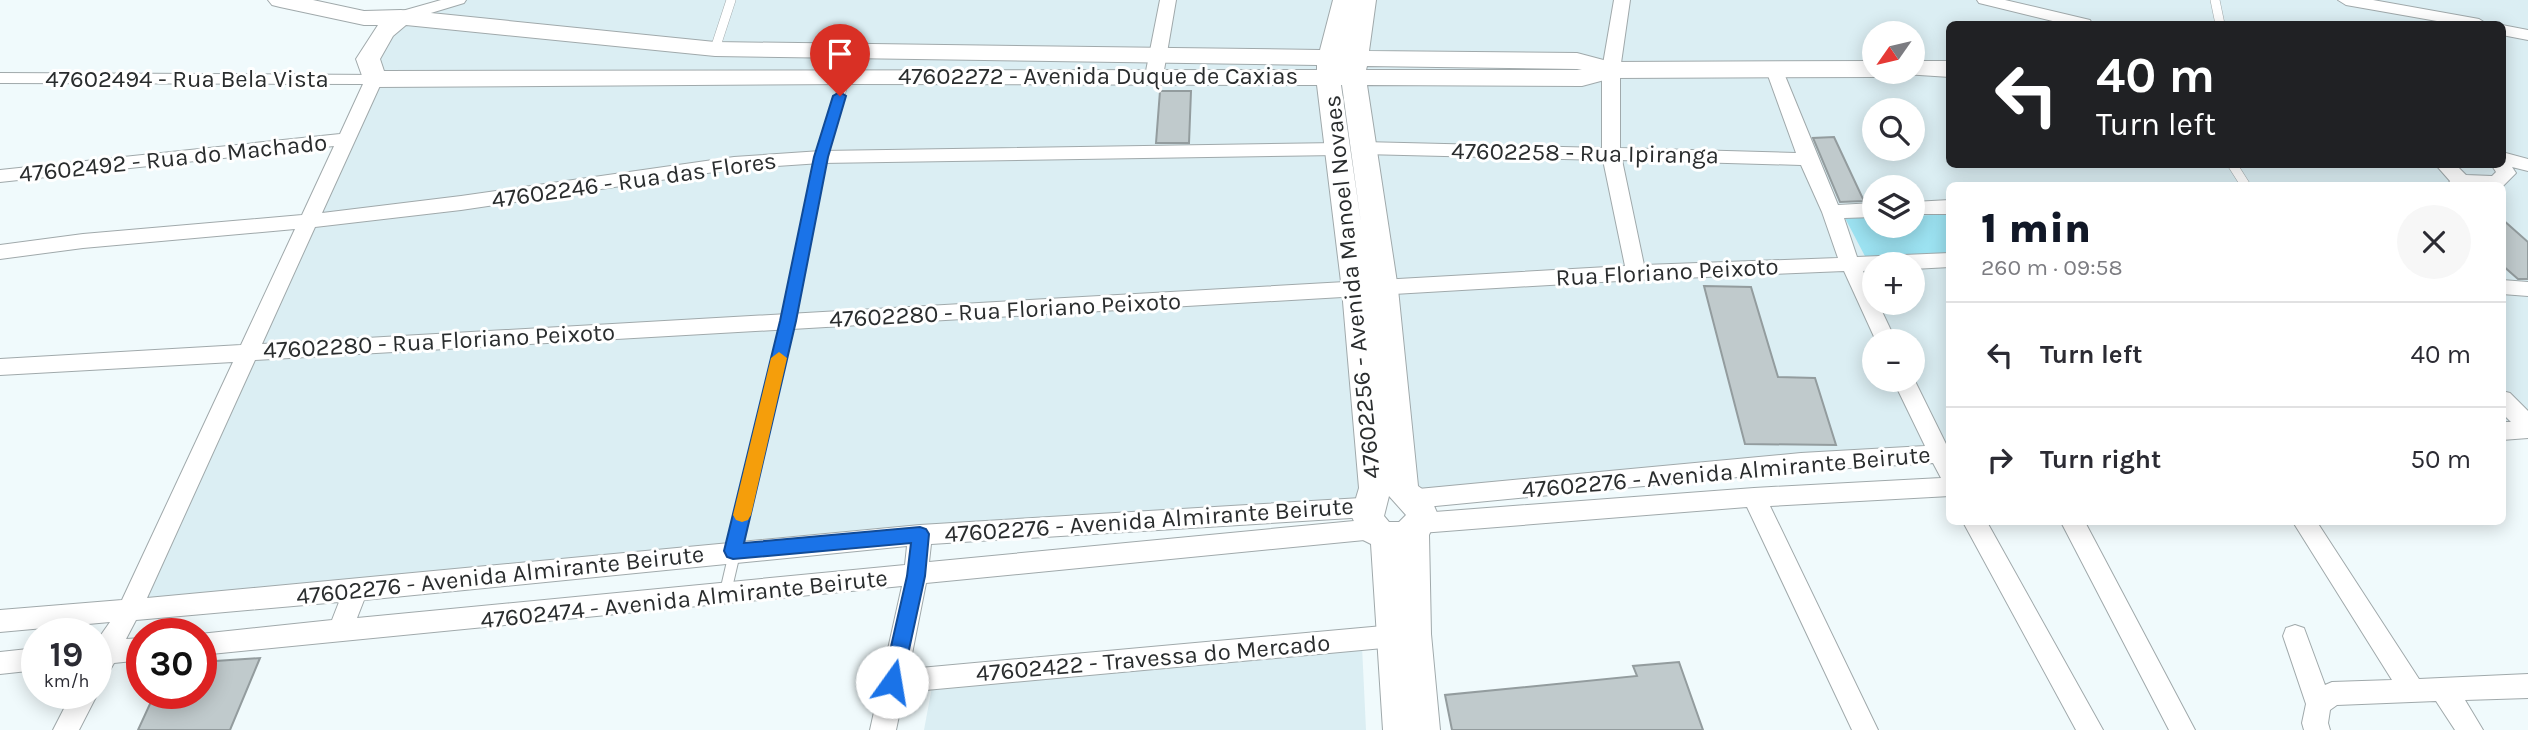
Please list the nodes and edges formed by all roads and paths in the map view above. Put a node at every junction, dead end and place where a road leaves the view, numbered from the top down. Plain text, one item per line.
1 (280, 0) edge
2 (339, 0) edge
3 (437, 0) edge
4 (458, 0) edge
5 (731, 0) edge
6 (1168, 0) edge
7 (1345, 0) edge
8 (1364, 0) edge
9 (1622, 0) edge
10 (1985, 0) edge
11 (2215, 0) edge
12 (2346, 0) edge
13 (401, 18) junction
14 (2072, 21) edge
15 (2219, 21) edge
16 (2462, 21) edge
17 (2506, 31) edge
18 (2528, 35) edge
19 (715, 49) junction
20 (1156, 66) junction
21 (1341, 67) junction
22 (1775, 69) junction
23 (1862, 69) edge
24 (1925, 69) edge
25 (1946, 69) edge
26 (1611, 70) junction
27 (711, 76) junction
28 (846, 76) junction
29 (0, 78) edge
30 (374, 79) junction
31 (343, 139) junction
32 (1351, 148) junction
33 (1611, 153) junction
34 (821, 157) junction
35 (1808, 159) junction
36 (2506, 159) edge
37 (2528, 165) edge
38 (2447, 168) edge
39 (2503, 168) edge
40 (0, 176) edge
41 (2458, 182) edge
42 (2496, 182) edge
43 (1946, 207) edge
44 (1925, 208) edge
45 (1862, 211) edge
46 (1832, 212) junction
47 (305, 221) junction
48 (0, 253) edge
49 (1946, 260) edge
50 (1850, 264) junction
51 (1636, 274) junction
52 (2506, 287) edge
53 (1370, 289) junction
54 (2528, 289) edge
55 (788, 321) junction
56 (1880, 329) edge
57 (244, 352) junction
58 (0, 367) edge
59 (1391, 381) junction
60 (1363, 382) junction
61 (1910, 392) edge
62 (2506, 404) edge
63 (2522, 423) edge
64 (1946, 460) edge
65 (1946, 487) edge
66 (1754, 497) junction
67 (1394, 514) junction
68 (1977, 525) edge
69 (2075, 525) edge
70 (2307, 525) edge
71 (920, 534) junction
72 (733, 551) junction
73 (916, 576) junction
74 (355, 590) junction
75 (725, 595) junction
76 (126, 608) junction
77 (0, 621) edge
78 (340, 632) junction
79 (112, 634) edge
80 (1405, 635) junction
81 (2295, 636) dead end
82 (217, 643) edge
83 (21, 661) edge
84 (0, 663) edge
85 (892, 682) junction
86 (2528, 686) edge
87 (2442, 688) junction
88 (2412, 690) junction
89 (2319, 704) junction
90 (77, 709) edge
91 (66, 730) edge
92 (883, 730) edge
93 (1401, 730) edge
94 (1422, 730) edge
95 (1865, 730) edge
96 (2090, 730) edge
97 (2182, 730) edge
98 (2317, 730) edge
99 (2470, 730) edge

1 - 13 street
2 - 13 street
3 - 13 street
4 - 13 street
5 - 19 lane
6 - 20 street
7 - 21 street, 47602256 - Avenida Manoel Novaes
8 - 21 street, 47602256 - Avenida Manoel Novaes
9 - 26 street
10 - 14 street
11 - 15 lane
12 - 16 street
13 - 19 street, 47602272 - Avenida Duque de Caxias
13 - 30 street
17 - 18 street
19 - 20 street, 47602272 - Avenida Duque de Caxias
19 - 27 street
20 - 21 street, 47602272 - Avenida Duque de Caxias
20 - 28 street, 47602272 - Avenida Duque de Caxias
21 - 26 street, 47602272 - Avenida Duque de Caxias
21 - 32 street, 47602256 - Avenida Manoel Novaes
22 - 23 street, 47602272 - Avenida Duque de Caxias
22 - 26 street, 47602272 - Avenida Duque de Caxias
22 - 35 street
24 - 25 street
26 - 33 street
27 - 28 street, 47602272 - Avenida Duque de Caxias
27 - 30 street, 47602272 - Avenida Duque de Caxias
28 - 34 lane
29 - 30 street, 47602494 - Rua Bela Vista
30 - 31 street
31 - 40 street, 47602492 - Rua do Machado
31 - 47 street
32 - 33 street, 47602258 - Rua Ipiranga
32 - 34 street, 47602246 - Rua das Flores
32 - 53 street, 47602256 - Avenida Manoel Novaes
33 - 35 street, 47602258 - Rua Ipiranga
33 - 51 street
34 - 47 street, 47602246 - Rua das Flores
34 - 55 lane
35 - 46 street
36 - 37 street
38 - 41 street
39 - 42 street
43 - 44 street
45 - 46 street
46 - 50 street
47 - 48 street, 47602246 - Rua das Flores
47 - 57 street
49 - 50 street, Rua Floriano Peixoto
50 - 51 street, Rua Floriano Peixoto
50 - 56 street
51 - 53 street, Rua Floriano Peixoto
52 - 54 street
53 - 55 street, 47602280 - Rua Floriano Peixoto
53 - 59 street, 47602256 - Avenida Manoel Novaes
53 - 60 street, 47602256 - Avenida Manoel Novaes
55 - 57 street, 47602280 - Rua Floriano Peixoto
55 - 72 lane
57 - 58 street, 47602280 - Rua Floriano Peixoto
57 - 76 street
59 - 60 street
59 - 67 street, 47602256 - Avenida Manoel Novaes
60 - 67 street, 47602256 - Avenida Manoel Novaes
61 - 64 street
62 - 63 street
64 - 67 street, 47602276 - Avenida Almirante Beirute
65 - 66 street
66 - 67 street
66 - 95 street
67 - 71 street, 47602276 - Avenida Almirante Beirute
67 - 73 street, 47602474 - Avenida Almirante Beirute
67 - 80 street
68 - 96 street
69 - 97 street
70 - 88 street
71 - 72 street, 47602276 - Avenida Almirante Beirute
71 - 73 street
72 - 74 street, 47602276 - Avenida Almirante Beirute
72 - 75 lane
73 - 75 street, 47602474 - Avenida Almirante Beirute
73 - 85 street
74 - 76 street, 47602276 - Avenida Almirante Beirute
74 - 78 street
75 - 78 street, 47602474 - Avenida Almirante Beirute
76 - 77 street, 47602276 - Avenida Almirante Beirute
76 - 79 street
78 - 82 street, 47602474 - Avenida Almirante Beirute
80 - 85 street, 47602422 - Travessa do Mercado
80 - 93 street
80 - 94 street
81 - 89 street
83 - 84 street
85 - 92 street
86 - 87 street
87 - 88 street
87 - 99 street
88 - 89 street
89 - 98 street
90 - 91 street

